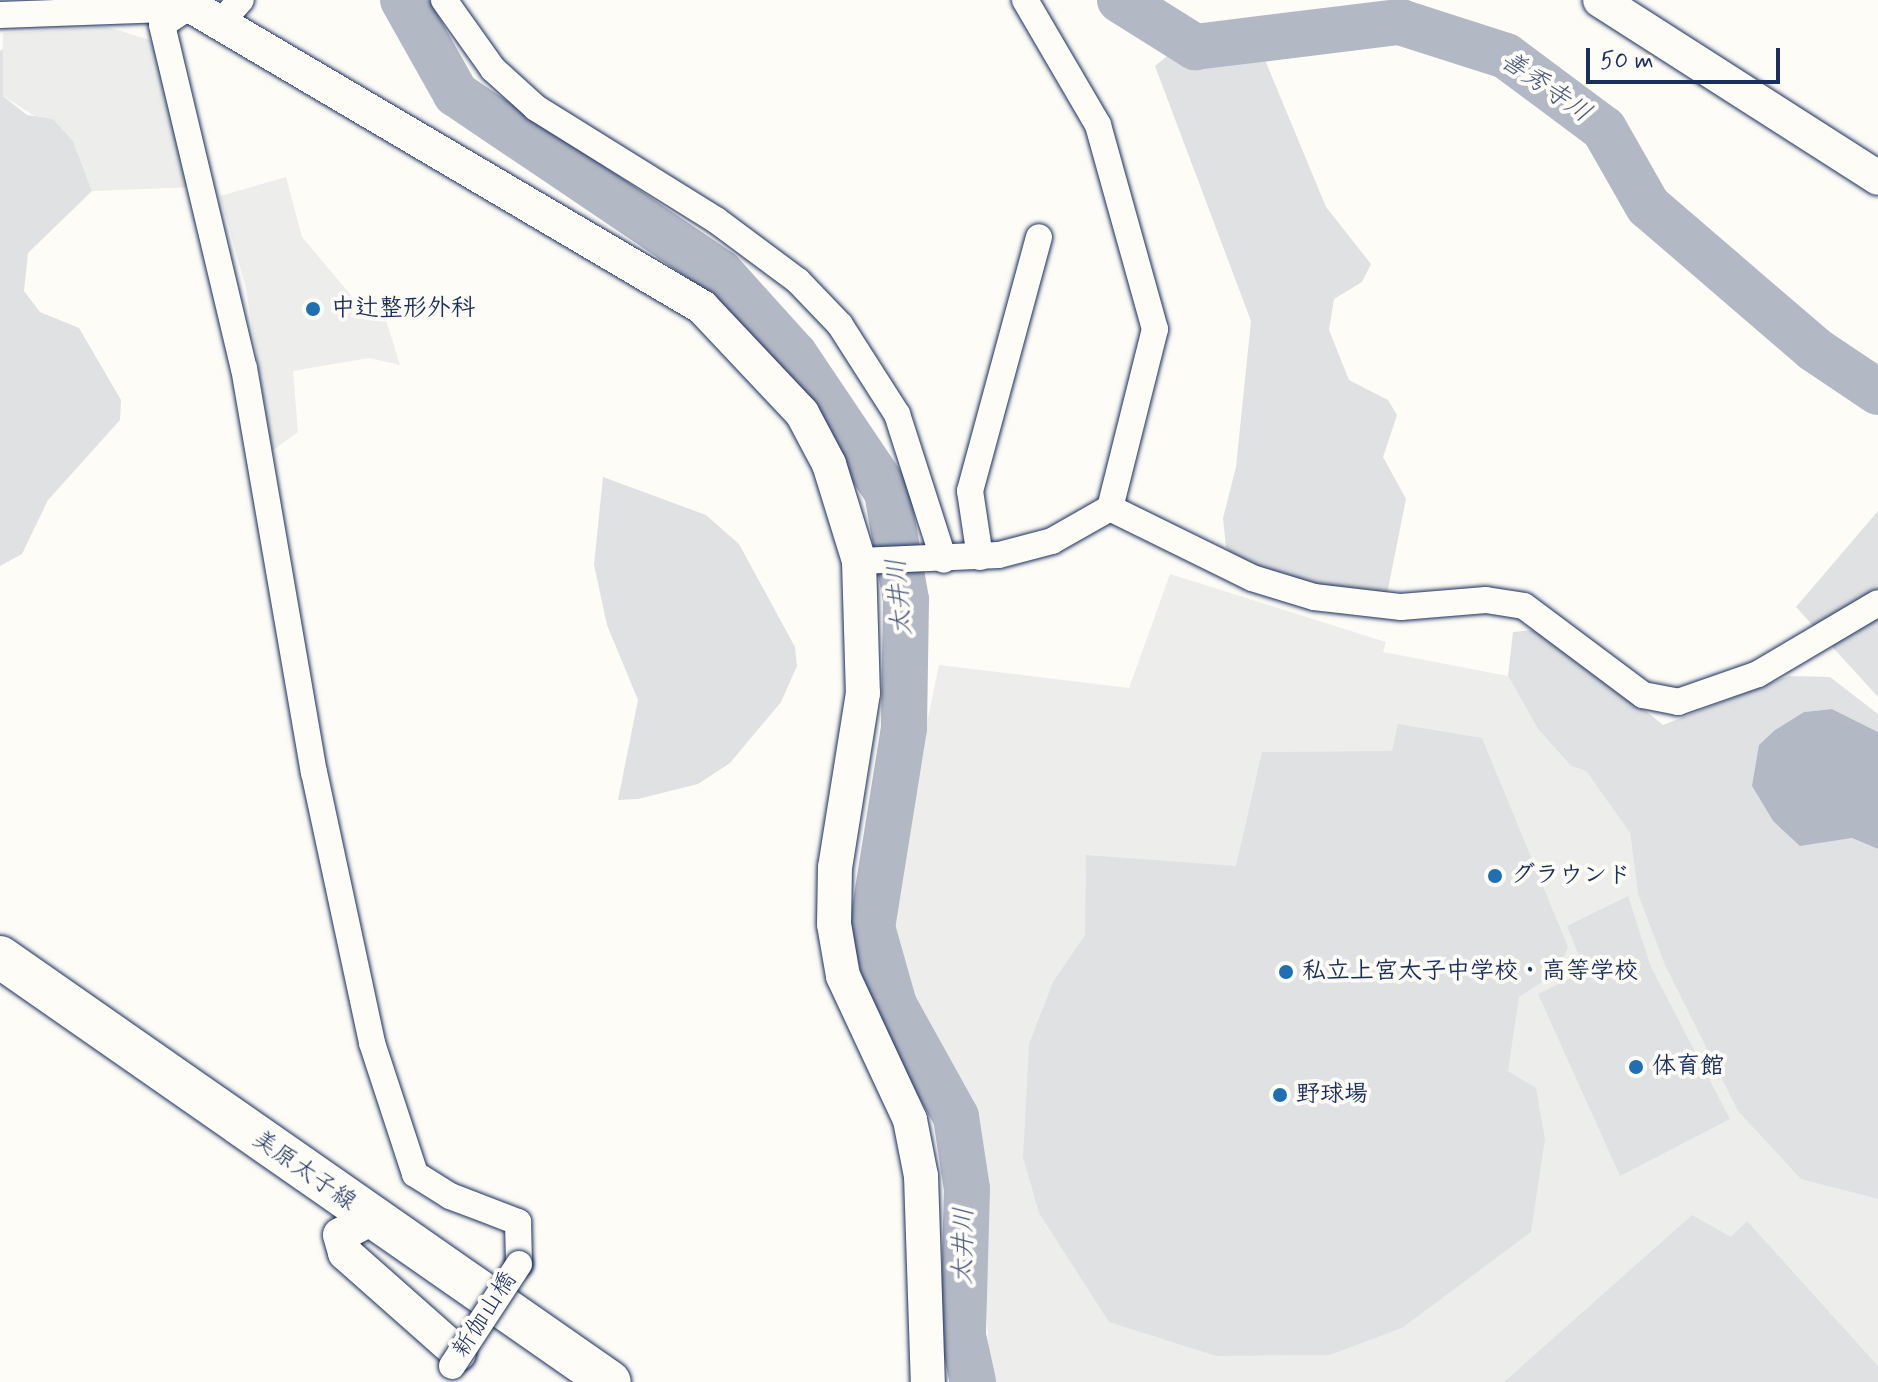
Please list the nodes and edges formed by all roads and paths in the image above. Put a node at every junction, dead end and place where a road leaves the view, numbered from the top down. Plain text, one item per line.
1 (444, 0) edge
2 (1025, 0) edge
3 (1600, 0) edge
4 (184, 4) edge
5 (231, 12) edge
6 (0, 15) edge
7 (1878, 178) edge
8 (1039, 237) dead end
9 (1110, 508) junction
10 (980, 557) junction
11 (864, 561) junction
12 (940, 561) junction
13 (1878, 603) edge
14 (0, 957) edge
15 (372, 1218) junction
16 (453, 1367) edge
17 (610, 1382) edge
18 (928, 1382) edge

1 - 12 street
2 - 9 street
3 - 7 street
4 - 5 street
4 - 6 street
4 - 16 street, 新伽山橋, bridge
5 - 11 street
8 - 10 street
9 - 10 street
9 - 13 street
10 - 12 street
11 - 12 street
11 - 18 street
14 - 15 main road, 美原太子線
15 - 16 street
15 - 17 main road, 美原太子線

